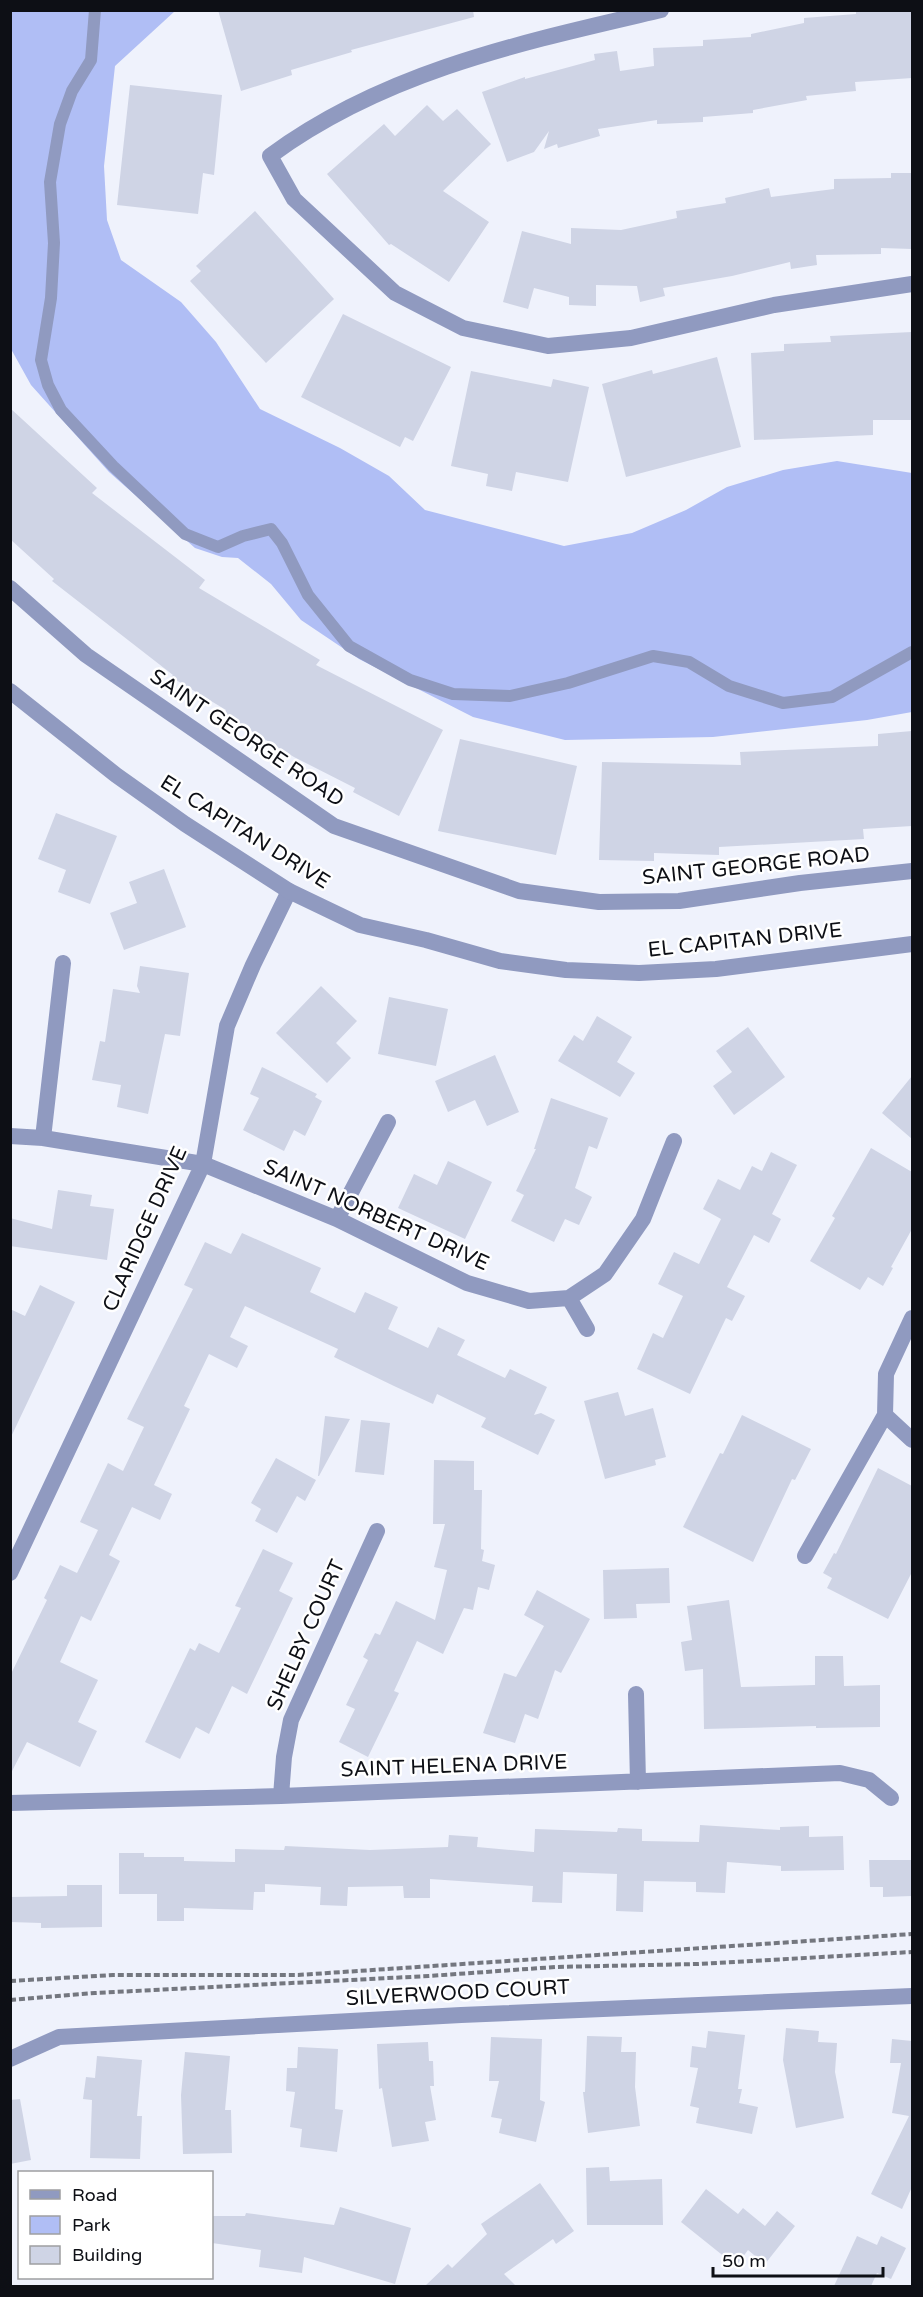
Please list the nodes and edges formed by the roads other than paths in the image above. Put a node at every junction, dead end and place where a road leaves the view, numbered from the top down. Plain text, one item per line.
1 (95, 10) edge
2 (661, 10) edge
3 (912, 284) edge
4 (10, 588) edge
5 (912, 652) edge
6 (10, 691) edge
7 (912, 871) edge
8 (289, 891) junction
9 (912, 944) edge
10 (63, 963) dead end
11 (388, 1122) dead end
12 (10, 1136) edge
13 (43, 1138) junction
14 (674, 1141) dead end
15 (203, 1164) junction
16 (337, 1219) junction
17 (569, 1298) junction
18 (912, 1318) edge
19 (587, 1329) dead end
20 (885, 1415) junction
21 (912, 1440) edge
22 (377, 1531) dead end
23 (805, 1556) dead end
24 (10, 1574) edge
25 (636, 1694) dead end
26 (638, 1782) junction
27 (281, 1796) junction
28 (891, 1798) dead end
29 (10, 1803) edge
30 (912, 1996) edge
31 (10, 2059) edge

1 - 5 lane
2 - 3 street
4 - 7 street, SAINT GEORGE ROAD
6 - 8 street, EL CAPITAN DRIVE
8 - 9 street, EL CAPITAN DRIVE
8 - 15 street, CLARIDGE DRIVE
10 - 13 street
11 - 16 street
12 - 13 street, SAINT NORBERT DRIVE
13 - 15 street, SAINT NORBERT DRIVE
14 - 17 street
15 - 16 street, SAINT NORBERT DRIVE
15 - 24 street, CLARIDGE DRIVE
16 - 17 street, SAINT NORBERT DRIVE
17 - 19 street
18 - 20 street
20 - 21 street
20 - 23 street
22 - 27 street, SHELBY COURT
25 - 26 street
26 - 27 street, SAINT HELENA DRIVE
26 - 28 street, SAINT HELENA DRIVE
27 - 29 street, SAINT HELENA DRIVE
30 - 31 street, SILVERWOOD COURT

